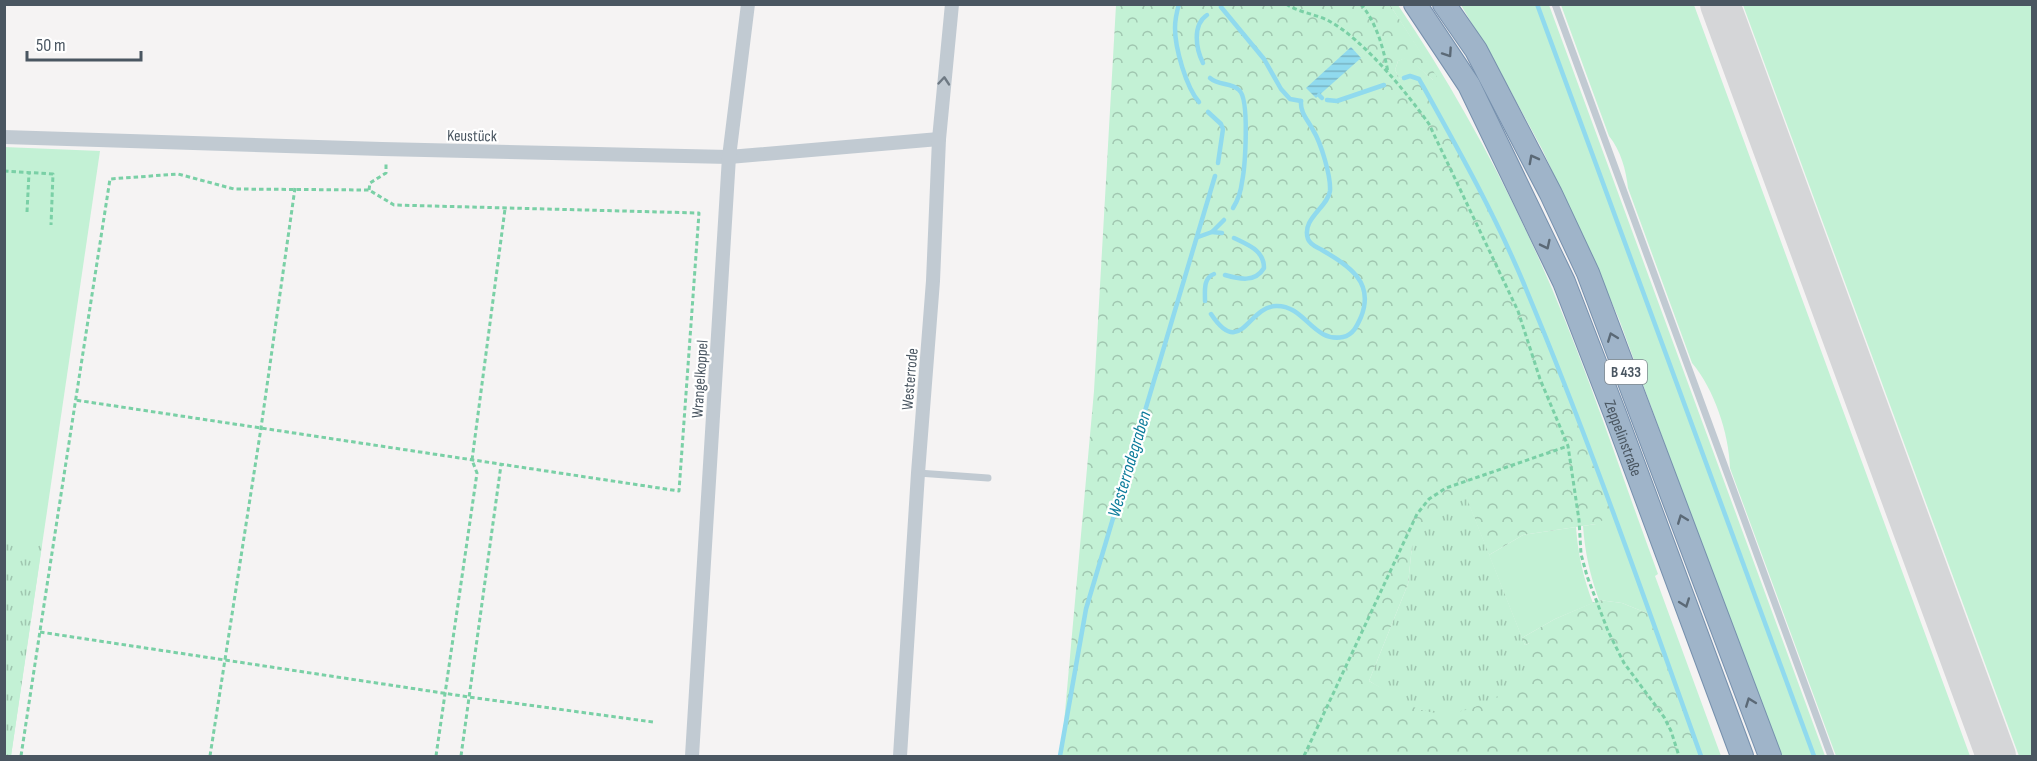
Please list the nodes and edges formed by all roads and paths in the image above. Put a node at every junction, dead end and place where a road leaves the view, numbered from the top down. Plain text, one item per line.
1 (748, 4) edge
2 (952, 4) edge
3 (1286, 4) edge
4 (1361, 4) edge
5 (1415, 4) edge
6 (1444, 4) edge
7 (1555, 4) edge
8 (1388, 74) junction
9 (4, 137) edge
10 (939, 139) junction
11 (387, 150) junction
12 (729, 157) junction
13 (4, 171) edge
14 (29, 173) junction
15 (295, 188) junction
16 (369, 190) junction
17 (505, 208) junction
18 (27, 212) dead end
19 (51, 225) dead end
20 (75, 400) junction
21 (261, 428) junction
22 (1568, 446) junction
23 (472, 460) junction
24 (501, 465) junction
25 (918, 472) junction
26 (988, 478) dead end
27 (40, 632) junction
28 (224, 659) junction
29 (445, 694) junction
30 (469, 697) junction
31 (653, 722) dead end
32 (21, 756) edge
33 (210, 756) edge
34 (436, 756) edge
35 (461, 756) edge
36 (692, 756) edge
37 (900, 756) edge
38 (1304, 756) edge
39 (1680, 756) edge
40 (1742, 756) edge
41 (1770, 756) edge
42 (1831, 756) edge

1 - 12 street, Wrangelkoppel
10 -> 2 street, Westerrode
3 - 8 path
4 - 8 path
5 -> 40 highway, Zeppelinstraße / B 433
41 -> 6 highway, Zeppelinstraße / B 433
7 - 42 lane
8 - 22 path
9 - 11 street, Keustück
10 - 12 street, Keustück
10 - 25 street, Westerrode
11 - 12 street, Keustück
11 - 16 path
12 - 36 street, Wrangelkoppel
13 - 14 path
14 - 18 path
14 - 19 path
15 - 16 path
15 - 20 path
15 - 21 path
16 - 17 path
17 - 23 path
17 - 24 path
20 - 21 path
20 - 27 path
21 - 23 path
21 - 28 path
22 - 38 path
22 - 39 path
23 - 24 path
23 - 29 path
24 - 30 path
25 - 26 lane
25 - 37 street, Westerrode
27 - 28 path
27 - 32 path
28 - 29 path
28 - 33 path
29 - 30 path
29 - 34 path
30 - 31 path
30 - 35 path

